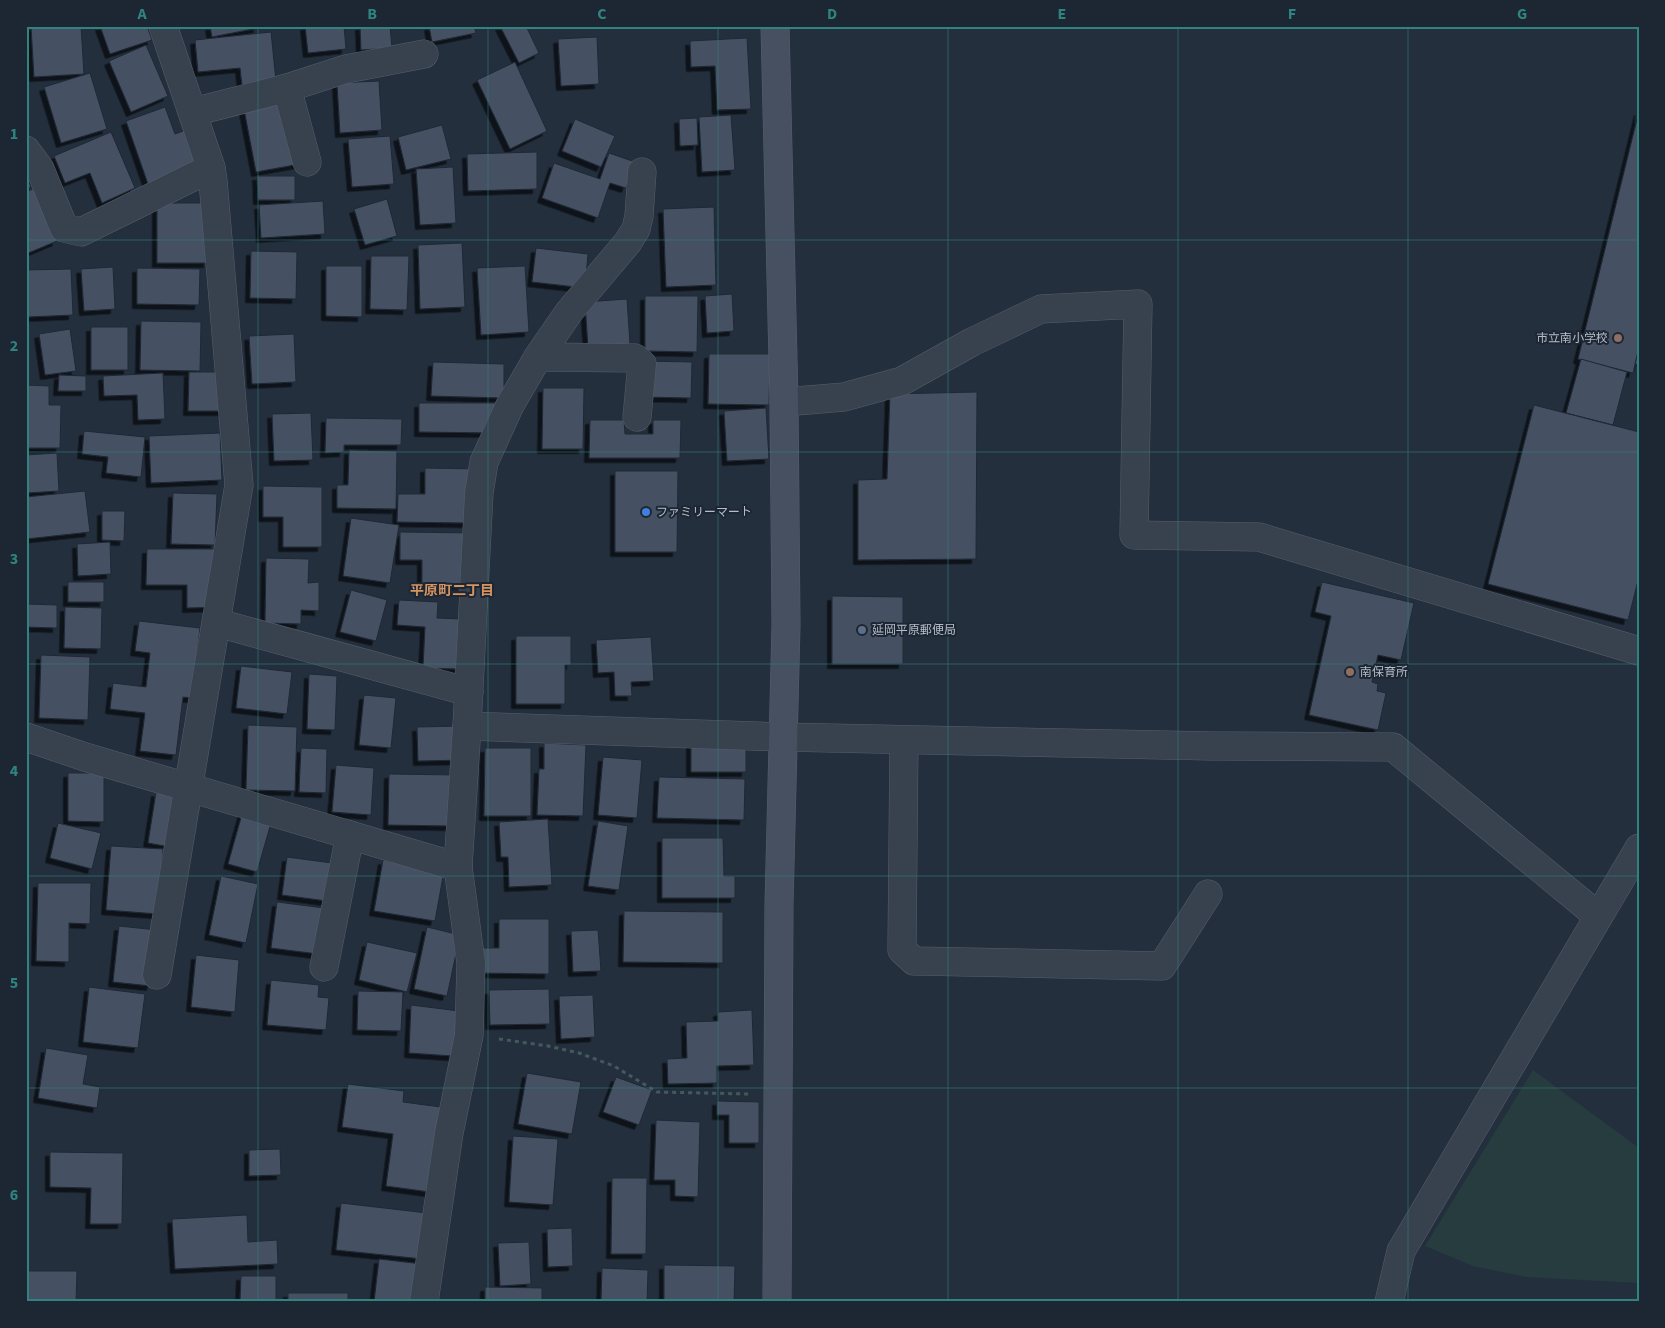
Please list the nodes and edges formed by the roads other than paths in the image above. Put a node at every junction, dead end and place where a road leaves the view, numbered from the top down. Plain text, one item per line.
1 (163, 26) edge
2 (775, 26) edge
3 (424, 54) dead end
4 (287, 88) junction
5 (193, 112) junction
6 (26, 150) edge
7 (307, 162) dead end
8 (211, 168) junction
9 (642, 172) dead end
10 (538, 357) junction
11 (784, 402) junction
12 (637, 417) dead end
13 (218, 623) junction
14 (1639, 651) edge
15 (469, 692) junction
16 (467, 726) junction
17 (782, 737) junction
18 (904, 740) junction
19 (28, 743) edge
20 (188, 787) junction
21 (350, 836) junction
22 (1639, 848) edge
23 (458, 867) junction
24 (1208, 894) dead end
25 (1598, 916) junction
26 (324, 967) dead end
27 (157, 975) dead end
28 (424, 1302) edge
29 (777, 1302) edge
30 (1389, 1302) edge

1 - 5 street
2 - 11 street
3 - 4 street
4 - 5 street
4 - 7 street
5 - 8 street
6 - 8 street
8 - 13 street
9 - 10 street
10 - 12 street
10 - 15 street
11 - 14 street
11 - 17 street
13 - 15 street
13 - 20 street
15 - 16 street
16 - 17 street
16 - 23 street
17 - 18 street
17 - 29 street
18 - 24 street
18 - 25 street
19 - 20 street
20 - 21 street
20 - 27 street
21 - 23 street
21 - 26 street
22 - 25 street
23 - 28 street
25 - 30 street

